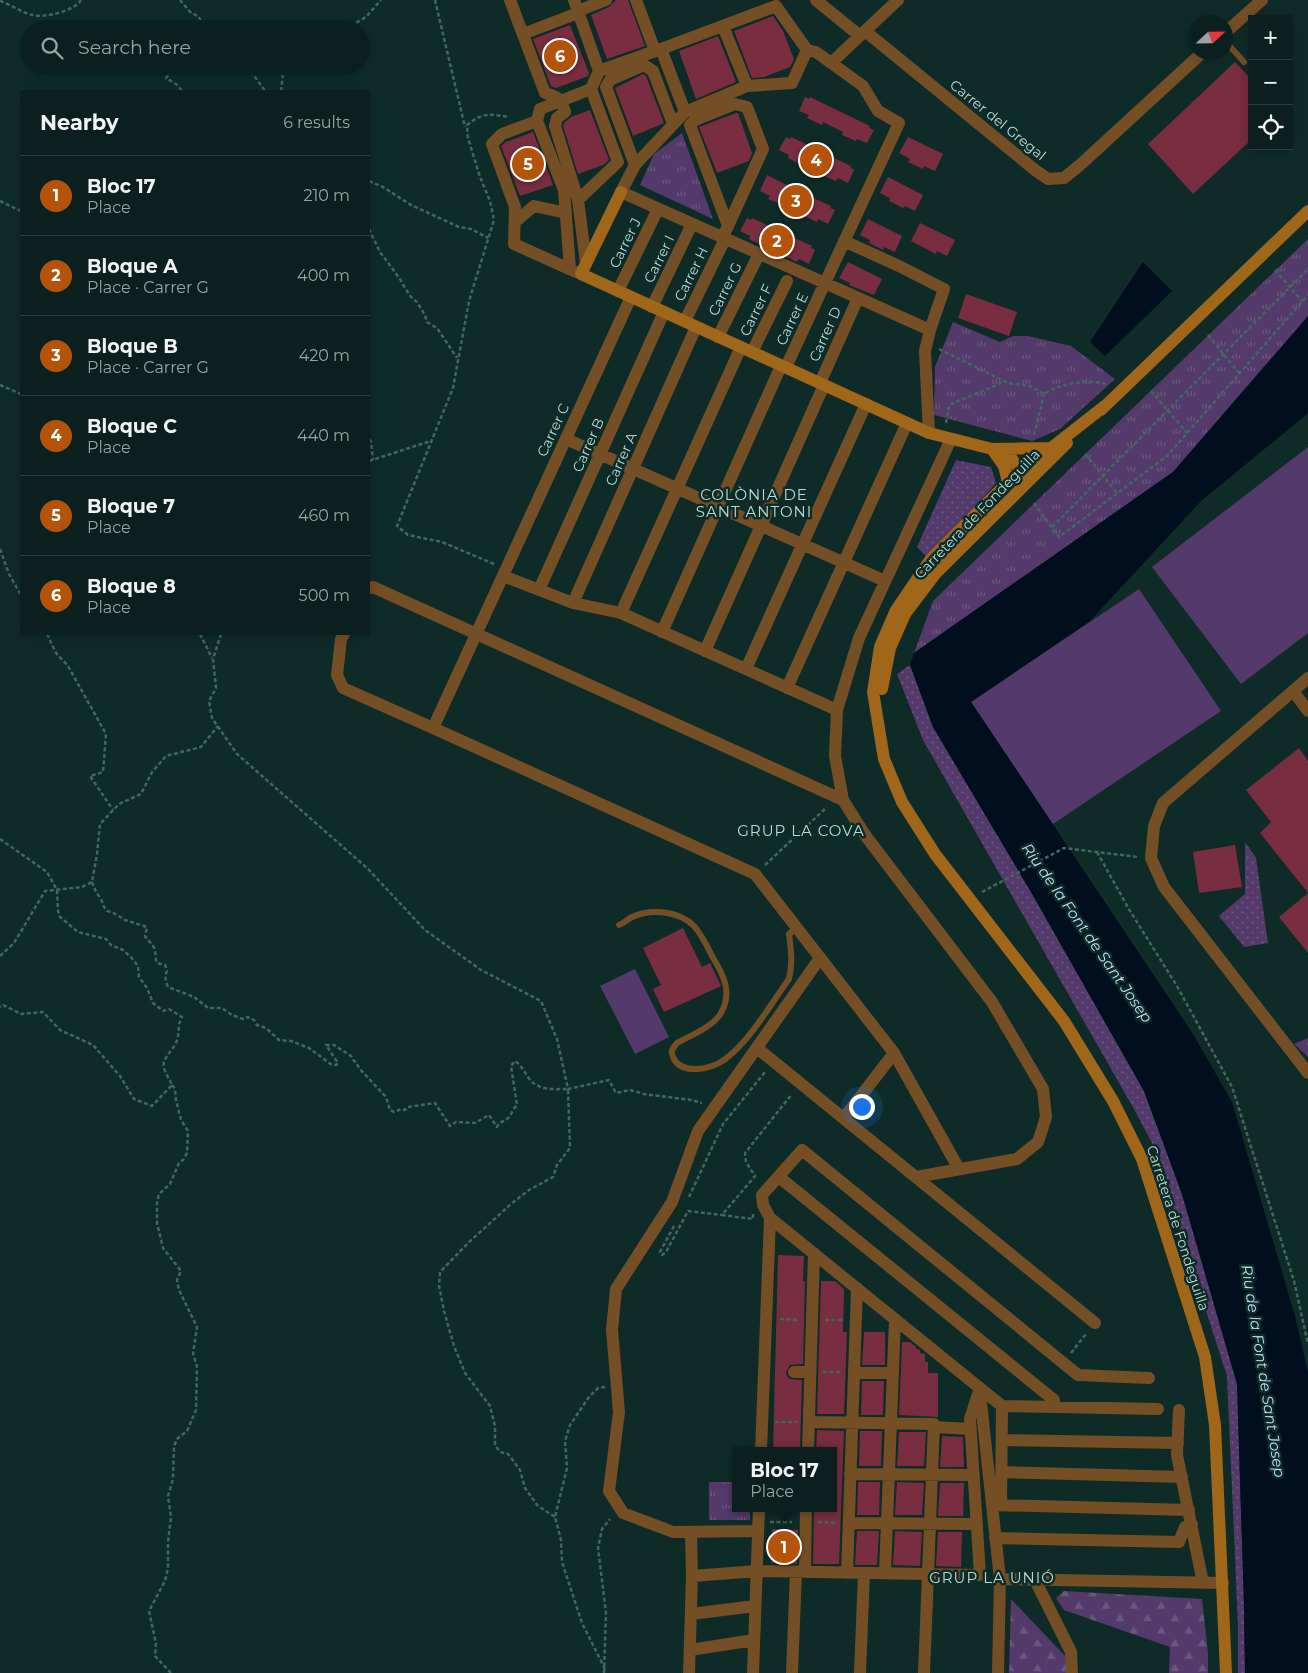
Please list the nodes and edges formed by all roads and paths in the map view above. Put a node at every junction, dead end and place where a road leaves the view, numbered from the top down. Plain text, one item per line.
1 (81, 0) edge
2 (180, 0) edge
3 (381, 0) edge
4 (435, 0) edge
5 (510, 0) edge
6 (606, 0) edge
7 (636, 0) edge
8 (816, 0) edge
9 (898, 0) edge
10 (1248, 0) edge
11 (1262, 0) edge
12 (0, 1) edge
13 (577, 8) edge
14 (1241, 17) junction
15 (200, 20) edge
16 (362, 20) edge
17 (1233, 25) edge
18 (723, 26) junction
19 (523, 34) junction
20 (862, 34) junction
21 (658, 50) junction
22 (807, 50) junction
23 (1233, 50) edge
24 (1194, 60) edge
25 (1244, 62) dead end
26 (831, 63) junction
27 (599, 71) junction
28 (169, 75) edge
29 (253, 75) edge
30 (283, 75) edge
31 (747, 86) junction
32 (591, 89) junction
33 (181, 90) edge
34 (264, 90) edge
35 (281, 90) edge
36 (562, 100) junction
37 (685, 112) junction
38 (511, 117) dead end
39 (537, 121) junction
40 (673, 124) junction
41 (468, 138) junction
42 (635, 165) junction
43 (370, 181) edge
44 (621, 192) junction
45 (0, 200) edge
46 (578, 200) junction
47 (658, 209) junction
48 (20, 210) edge
49 (1308, 211) edge
50 (566, 214) junction
51 (515, 222) junction
52 (692, 224) junction
53 (370, 231) edge
54 (725, 234) junction
55 (488, 238) junction
56 (844, 241) junction
57 (759, 254) junction
58 (579, 269) junction
59 (1308, 269) edge
60 (1276, 270) dead end
61 (787, 281) dead end
62 (825, 283) junction
63 (1290, 287) junction
64 (618, 291) junction
65 (1308, 295) edge
66 (631, 297) junction
67 (858, 298) junction
68 (1303, 301) junction
69 (652, 307) junction
70 (664, 312) junction
71 (690, 324) junction
72 (930, 330) junction
73 (1208, 335) dead end
74 (718, 337) junction
75 (937, 348) dead end
76 (747, 350) junction
77 (1224, 354) junction
78 (458, 359) junction
79 (784, 367) junction
80 (1239, 373) junction
81 (1006, 381) junction
82 (822, 384) junction
83 (0, 385) edge
84 (1112, 387) dead end
85 (1151, 391) dead end
86 (20, 394) edge
87 (1044, 394) junction
88 (866, 404) junction
89 (1106, 405) junction
90 (1168, 410) junction
91 (906, 423) junction
92 (946, 424) dead end
93 (929, 432) junction
94 (1187, 433) junction
95 (566, 438) junction
96 (951, 439) junction
97 (370, 440) edge
98 (1032, 441) dead end
99 (431, 442) junction
100 (1050, 448) junction
101 (992, 449) junction
102 (1006, 449) junction
103 (600, 454) junction
104 (1085, 454) dead end
105 (371, 461) edge
106 (1004, 466) junction
107 (633, 468) junction
108 (1040, 469) junction
109 (1020, 472) junction
110 (1103, 476) junction
111 (1008, 482) junction
112 (677, 488) junction
113 (1117, 493) junction
114 (1034, 503) dead end
115 (718, 507) junction
116 (761, 526) junction
117 (1052, 527) junction
118 (977, 532) junction
119 (802, 544) junction
120 (0, 549) edge
121 (844, 562) junction
122 (504, 573) junction
123 (885, 581) junction
124 (370, 588) edge
125 (539, 590) junction
126 (20, 593) edge
127 (573, 603) junction
128 (621, 613) junction
129 (662, 632) junction
130 (476, 634) junction
131 (47, 635) edge
132 (201, 635) edge
133 (221, 635) edge
134 (343, 635) edge
135 (704, 651) junction
136 (213, 659) junction
137 (746, 669) junction
138 (1308, 678) edge
139 (787, 688) junction
140 (1293, 691) junction
141 (837, 710) junction
142 (1308, 711) edge
143 (878, 716) junction
144 (218, 726) junction
145 (433, 728) junction
146 (843, 800) junction
147 (114, 810) junction
148 (0, 840) edge
149 (1097, 852) junction
150 (1150, 858) junction
151 (755, 874) junction
152 (92, 882) junction
153 (57, 890) junction
154 (970, 899) junction
155 (619, 925) dead end
156 (797, 928) junction
157 (0, 956) edge
158 (820, 958) junction
159 (0, 1007) edge
160 (757, 1048) junction
161 (894, 1053) junction
162 (774, 1061) junction
163 (1308, 1073) edge
164 (801, 1083) junction
165 (172, 1085) junction
166 (568, 1089) junction
167 (715, 1107) junction
168 (844, 1118) junction
169 (959, 1169) junction
170 (779, 1176) junction
171 (916, 1177) junction
172 (762, 1200) junction
173 (686, 1204) dead end
174 (722, 1215) junction
175 (770, 1218) junction
176 (677, 1220) dead end
177 (814, 1253) junction
178 (857, 1288) junction
179 (895, 1320) junction
180 (1095, 1323) joint
181 (1308, 1344) edge
182 (1063, 1363) junction
183 (794, 1372) dead end
184 (810, 1372) junction
185 (854, 1373) junction
186 (893, 1373) junction
187 (1149, 1378) dead end
188 (617, 1386) junction
189 (980, 1388) junction
190 (1002, 1406) junction
191 (1054, 1407) junction
192 (1158, 1409) dead end
193 (1179, 1410) dead end
194 (762, 1422) junction
195 (809, 1422) junction
196 (852, 1423) junction
197 (891, 1423) junction
198 (934, 1427) junction
199 (970, 1429) junction
200 (1002, 1440) junction
201 (1178, 1443) junction
202 (761, 1447) edge
203 (808, 1447) edge
204 (1002, 1472) junction
205 (850, 1474) junction
206 (889, 1474) junction
207 (932, 1475) junction
208 (973, 1475) junction
209 (1182, 1477) junction
210 (997, 1505) junction
211 (620, 1507) junction
212 (1188, 1510) junction
213 (759, 1512) edge
214 (806, 1512) edge
215 (555, 1517) junction
216 (848, 1523) junction
217 (887, 1523) junction
218 (930, 1523) junction
219 (977, 1524) junction
220 (1192, 1524) junction
221 (758, 1531) junction
222 (691, 1532) junction
223 (996, 1538) junction
224 (757, 1571) junction
225 (801, 1572) junction
226 (847, 1573) junction
227 (864, 1573) junction
228 (885, 1573) junction
229 (928, 1574) junction
230 (692, 1576) junction
231 (1000, 1579) junction
232 (1035, 1580) junction
233 (1203, 1583) junction
234 (1223, 1583) junction
235 (755, 1606) junction
236 (691, 1614) junction
237 (754, 1640) junction
238 (690, 1650) junction
239 (605, 1669) junction
240 (171, 1673) edge
241 (604, 1673) edge
242 (689, 1673) edge
243 (753, 1673) edge
244 (792, 1673) edge
245 (860, 1673) edge
246 (924, 1673) edge
247 (998, 1673) edge
248 (1072, 1673) edge
249 (1226, 1673) edge

1 - 12 path
2 - 15 path
3 - 16 path
4 - 41 path
5 - 19 street
6 - 13 street
7 - 21 street
8 - 20 street, Carrer del Gregal
9 - 20 street
10 - 14 street
11 - 14 street
13 - 19 street
13 - 27 street
14 - 17 street
18 - 21 street
18 - 22 street
18 - 31 street
19 - 36 street
20 - 24 street, Carrer del Gregal
20 - 26 street
21 - 27 street
21 - 37 street
22 - 26 street
22 - 31 street
23 - 25 lane
26 - 56 street, Carrer E
27 - 32 street
28 - 33 path
29 - 34 path
30 - 35 path
31 - 37 street
32 - 36 street
32 - 46 street
36 - 39 street
36 - 46 street
37 - 40 street
38 - 41 path
39 - 50 street
39 - 51 street
40 - 42 street
40 - 42 street
41 - 55 path
42 - 44 street
43 - 55 path
44 - 47 street
44 - 58 main road
45 - 48 path
46 - 58 street
47 - 52 street
47 - 64 street, Carrer J
49 - 89 main road, Carretera de Fondeguilla
50 - 51 street
50 - 58 street
51 - 58 street
52 - 54 street
52 - 69 street, Carrer I
53 - 78 path
54 - 54 street, Carrer H
54 - 57 street
54 - 71 street, Carrer H
55 - 78 path
56 - 62 street, Carrer E
56 - 72 street
57 - 62 street
57 - 74 street, Carrer G
58 - 64 main road
59 - 63 path
60 - 63 path
61 - 76 street, Carrer F
62 - 67 street
62 - 79 street, Carrer E
63 - 68 path
63 - 77 path
64 - 66 main road
65 - 68 path
66 - 69 main road
66 - 95 street, Carrer C
67 - 72 street
67 - 82 street, Carrer D
68 - 80 path
69 - 70 main road
70 - 71 main road
70 - 103 street, Carrer B
71 - 74 main road
71 - 107 street, Carrer A
72 - 93 street
73 - 77 path
74 - 76 main road
75 - 81 path
76 - 79 main road
76 - 112 street, Carrer F
77 - 80 path
77 - 90 path
78 - 99 path
79 - 82 main road
79 - 115 street, Carrer E
80 - 94 path
81 - 87 path
81 - 92 path
82 - 88 main road
82 - 116 street, Carrer D
83 - 86 path
84 - 87 path
85 - 90 path
87 - 98 path
88 - 91 main road
88 - 119 street
89 - 100 main road, Carretera de Fondeguilla
89 - 108 main road, Carretera de Fondeguilla
90 - 94 path
90 - 110 path
91 - 93 main road
91 - 121 street
93 - 96 main road
94 - 113 path
95 - 103 street
95 - 122 street, Carrer C
96 - 101 main road
96 - 123 street
97 - 105 path
99 - 105 path
99 - 122 path
100 - 102 main road
100 - 109 main road, Carretera de Fondeguilla
101 - 102 main road
101 - 106 main road
102 - 109 main road
103 - 107 street
103 - 125 street, Carrer B
104 - 110 path
106 - 109 main road
106 - 111 main road
107 - 112 street
107 - 127 street, Carrer A
108 - 109 main road
108 - 118 main road, Carretera de Fondeguilla
109 - 111 main road, Carretera de Fondeguilla
109 - 118 main road
110 - 113 path
110 - 117 path
111 - 143 main road, Carretera de Fondeguilla
112 - 115 street
112 - 128 street, Carrer F
113 - 117 path
114 - 117 path
115 - 116 street
115 - 129 street, Carrer E
116 - 119 street
116 - 135 street, Carrer D
118 - 143 main road, Carretera de Fondeguilla
119 - 121 street
119 - 137 street
120 - 126 path
121 - 123 street
121 - 139 street
122 - 125 street
122 - 130 street, Carrer C
123 - 141 street
124 - 130 street
125 - 127 street
127 - 128 street
128 - 129 street
129 - 135 street
130 - 145 street, Carrer C
130 - 146 street
131 - 147 path
132 - 136 path
133 - 136 path
134 - 145 street
135 - 137 street
136 - 144 path
137 - 139 street
138 - 140 street
139 - 141 street
140 - 142 street
140 - 150 street
141 - 146 street
143 - 154 main road, Carretera de Fondeguilla
144 - 147 path
144 - 166 path
145 - 151 street
146 - 151 path
146 - 169 street
147 - 152 path
148 - 153 path
149 - 150 path
149 - 154 path
149 - 181 path
150 - 163 street
151 - 156 street
152 - 153 path
152 - 166 path
153 - 157 path
153 - 165 path
154 - 234 main road, Carretera de Fondeguilla
155 - 156 lane
156 - 158 street
158 - 160 street
158 - 161 street
159 - 165 path
160 - 162 street
160 - 167 street
161 - 168 street
161 - 169 street
162 - 164 street
162 - 173 path
164 - 168 street
164 - 174 path
165 - 240 path
166 - 167 path
166 - 215 path
167 - 188 street
168 - 171 street
169 - 171 street
170 - 172 street
170 - 182 street
170 - 191 street
171 - 180 street
172 - 174 path
172 - 175 street
174 - 176 path
175 - 177 street
175 - 194 street
177 - 178 street
177 - 184 street
178 - 179 street
178 - 185 street
179 - 186 street
179 - 189 street
180 - 182 path
182 - 187 street
183 - 184 street
184 - 185 path
184 - 195 street
185 - 186 street
185 - 196 street
186 - 197 street
188 - 211 street
188 - 215 path
189 - 190 street
189 - 199 street
189 - 210 street
190 - 191 street
190 - 200 street
191 - 192 street
193 - 201 street
194 - 195 path
194 - 202 street
195 - 196 street
195 - 203 street
196 - 197 street
196 - 205 street
197 - 198 street
197 - 206 street
198 - 199 street
198 - 207 street
199 - 208 street
200 - 201 street
200 - 204 street
201 - 209 street
204 - 209 street
204 - 210 street
205 - 206 street
205 - 216 street
206 - 207 street
206 - 217 street
207 - 208 street
207 - 218 street
208 - 219 street
209 - 212 street
210 - 212 street
210 - 223 street
211 - 222 street
211 - 239 path
212 - 220 street
213 - 221 street
214 - 225 street
215 - 239 path
216 - 217 street
216 - 226 street
217 - 218 street
217 - 228 street
218 - 219 street
218 - 229 street
219 - 229 street
220 - 223 street
220 - 233 street
221 - 222 street
221 - 224 street
222 - 230 street
223 - 231 street
224 - 225 street
224 - 230 street
224 - 235 street
225 - 226 street
225 - 244 street
226 - 227 street
227 - 228 street
227 - 245 street
228 - 229 street
229 - 246 street
230 - 236 street
231 - 232 street
231 - 247 street
232 - 233 street
232 - 248 street
233 - 234 street
234 - 249 main road, Carretera de Fondeguilla
235 - 236 street
235 - 237 street
236 - 238 street
237 - 238 street
237 - 243 street
238 - 242 street
239 - 241 path

